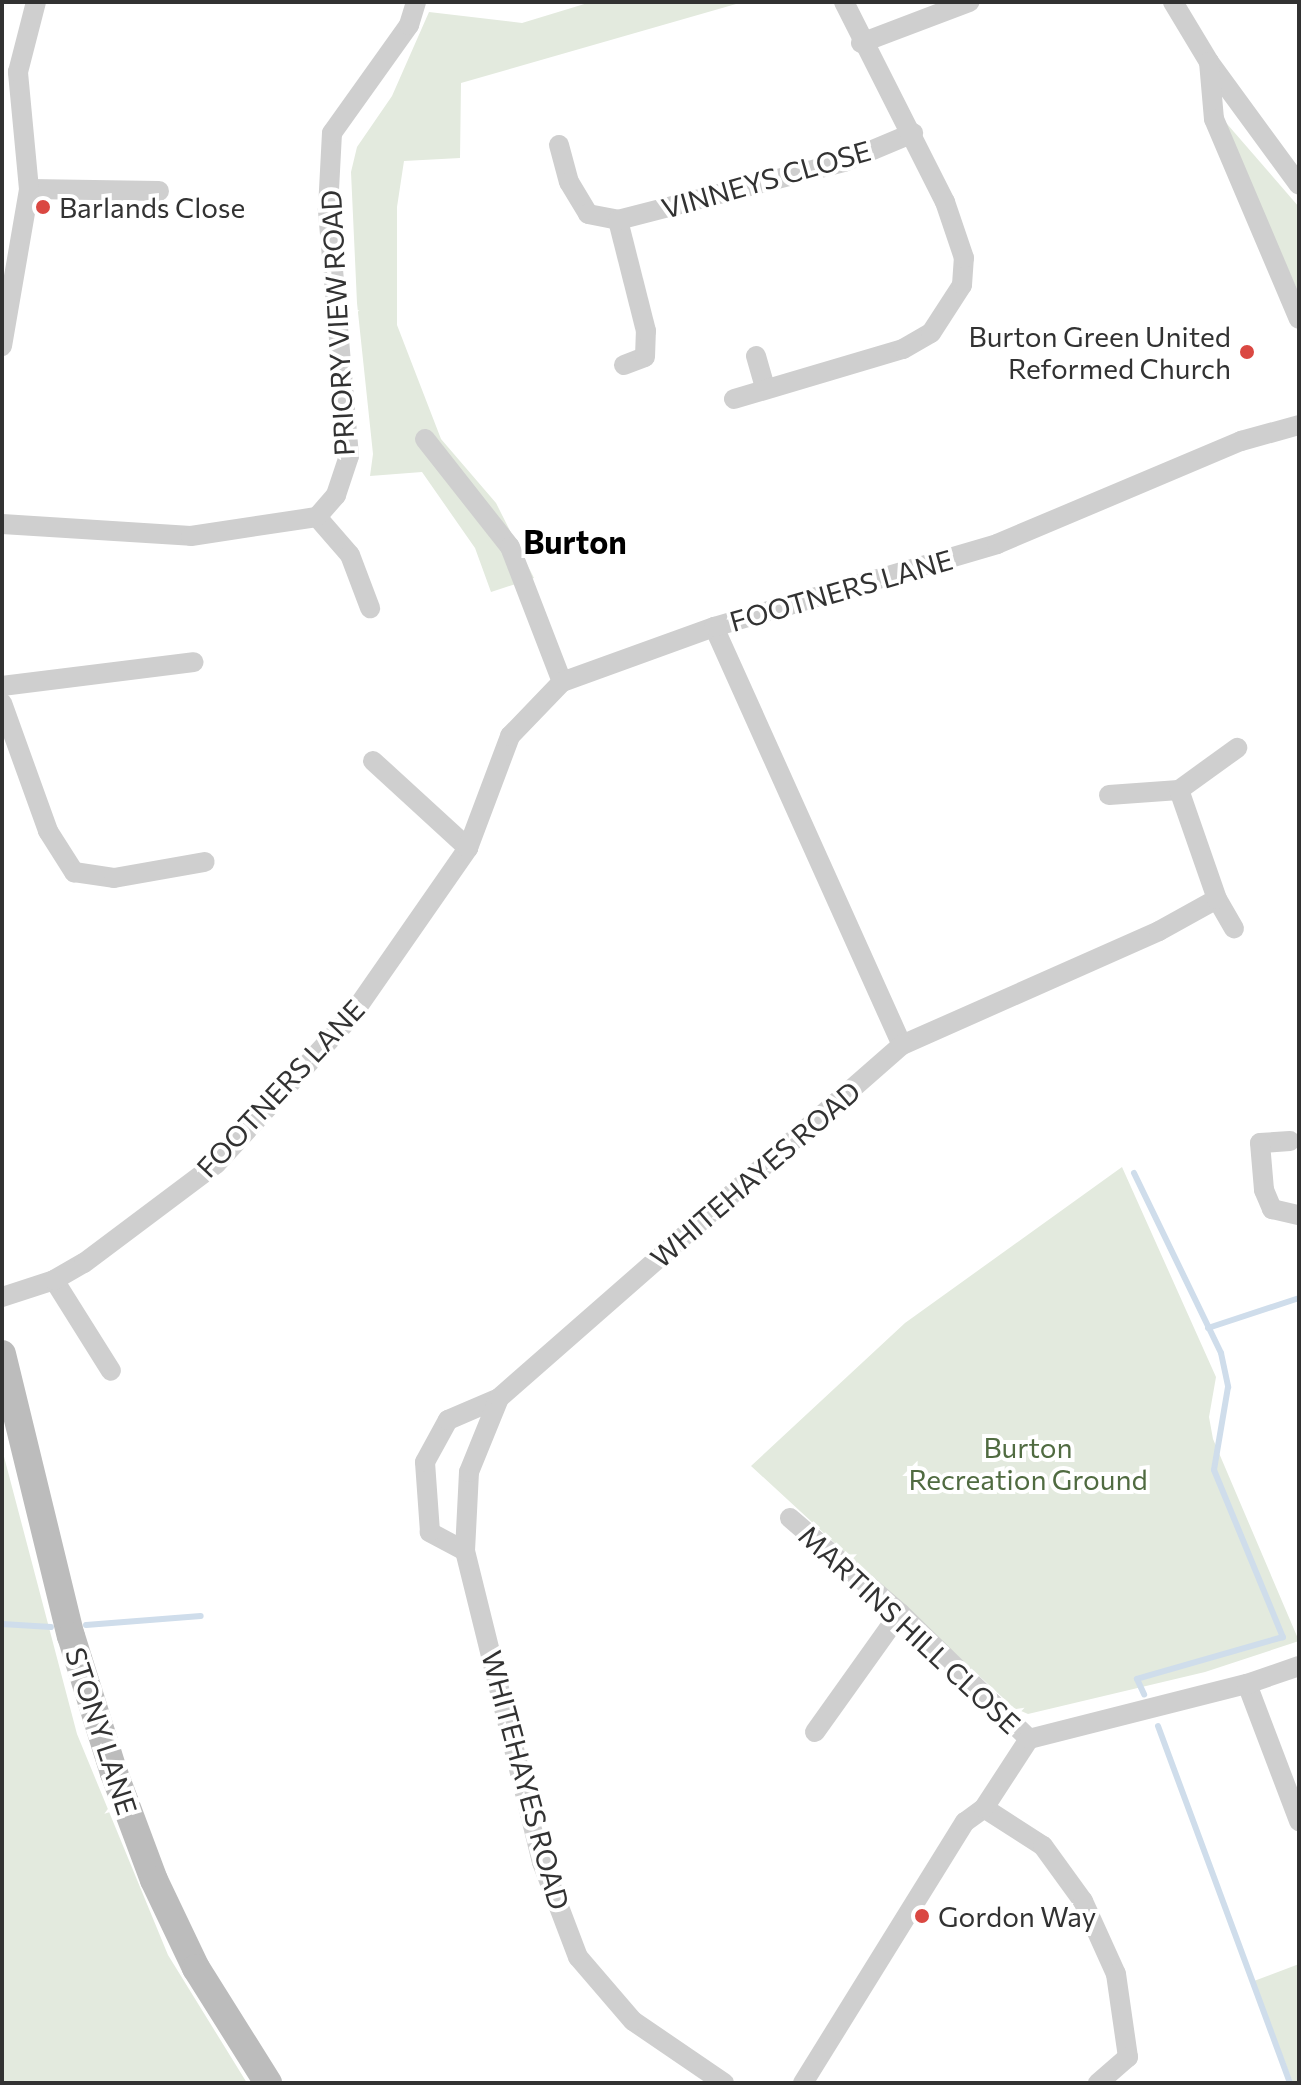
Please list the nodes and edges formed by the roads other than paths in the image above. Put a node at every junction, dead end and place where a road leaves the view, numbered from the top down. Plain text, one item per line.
1 (36, 2) edge
2 (416, 2) edge
3 (844, 2) edge
4 (969, 2) edge
5 (1173, 2) edge
6 (861, 43) junction
7 (1209, 62) junction
8 (913, 133) junction
9 (559, 145) dead end
10 (1299, 185) edge
11 (29, 189) junction
12 (159, 191) dead end
13 (618, 220) junction
14 (9, 280) edge
15 (1299, 319) edge
16 (2, 346) edge
17 (756, 356) dead end
18 (624, 365) dead end
19 (765, 388) junction
20 (734, 399) dead end
21 (1299, 425) edge
22 (425, 439) dead end
23 (317, 517) junction
24 (2, 524) edge
25 (370, 608) dead end
26 (714, 627) junction
27 (194, 662) dead end
28 (562, 682) junction
29 (2, 686) edge
30 (2, 703) edge
31 (1237, 748) dead end
32 (373, 761) dead end
33 (1179, 790) junction
34 (1109, 795) dead end
35 (468, 848) junction
36 (205, 862) dead end
37 (1217, 899) junction
38 (1234, 928) dead end
39 (902, 1045) junction
40 (1290, 1141) dead end
41 (1299, 1215) edge
42 (54, 1280) junction
43 (2, 1297) edge
44 (2, 1354) edge
45 (111, 1371) dead end
46 (499, 1398) junction
47 (790, 1518) dead end
48 (465, 1551) junction
49 (900, 1613) junction
50 (1299, 1666) edge
51 (1247, 1684) junction
52 (815, 1732) dead end
53 (1029, 1739) junction
54 (1292, 1776) edge
55 (984, 1808) junction
56 (1299, 1821) edge
57 (268, 2083) edge
58 (724, 2083) edge
59 (803, 2083) edge
60 (1098, 2083) edge

1 - 11 street
2 - 23 street, PRIORY VIEW ROAD
3 - 6 street
4 - 6 street
5 - 7 street
6 - 8 street
7 - 10 street
7 - 15 street
8 - 13 street, VINNEYS CLOSE
8 - 19 street
9 - 13 street
11 - 12 street
11 - 14 street
13 - 18 street
14 - 16 street
17 - 19 street
19 - 20 street
21 - 26 street, FOOTNERS LANE
22 - 28 street
23 - 24 street
23 - 25 street
26 - 28 street, FOOTNERS LANE
26 - 39 street
27 - 29 street
28 - 35 street, FOOTNERS LANE
30 - 36 street
31 - 33 street
32 - 35 street
33 - 34 street
33 - 37 street
35 - 42 street, FOOTNERS LANE
37 - 38 street
37 - 39 street, WHITEHAYES ROAD
39 - 46 street, WHITEHAYES ROAD
40 - 41 street
42 - 43 street, FOOTNERS LANE
42 - 45 street
44 - 57 main road, STONY LANE
46 - 48 street, WHITEHAYES ROAD
46 - 48 street, WHITEHAYES ROAD
47 - 49 street, MARTINS HILL CLOSE
48 - 58 street, WHITEHAYES ROAD
49 - 52 street
49 - 53 street, MARTINS HILL CLOSE
50 - 51 street
51 - 53 street
51 - 54 street
53 - 55 street
54 - 56 street
55 - 59 street
55 - 60 street

